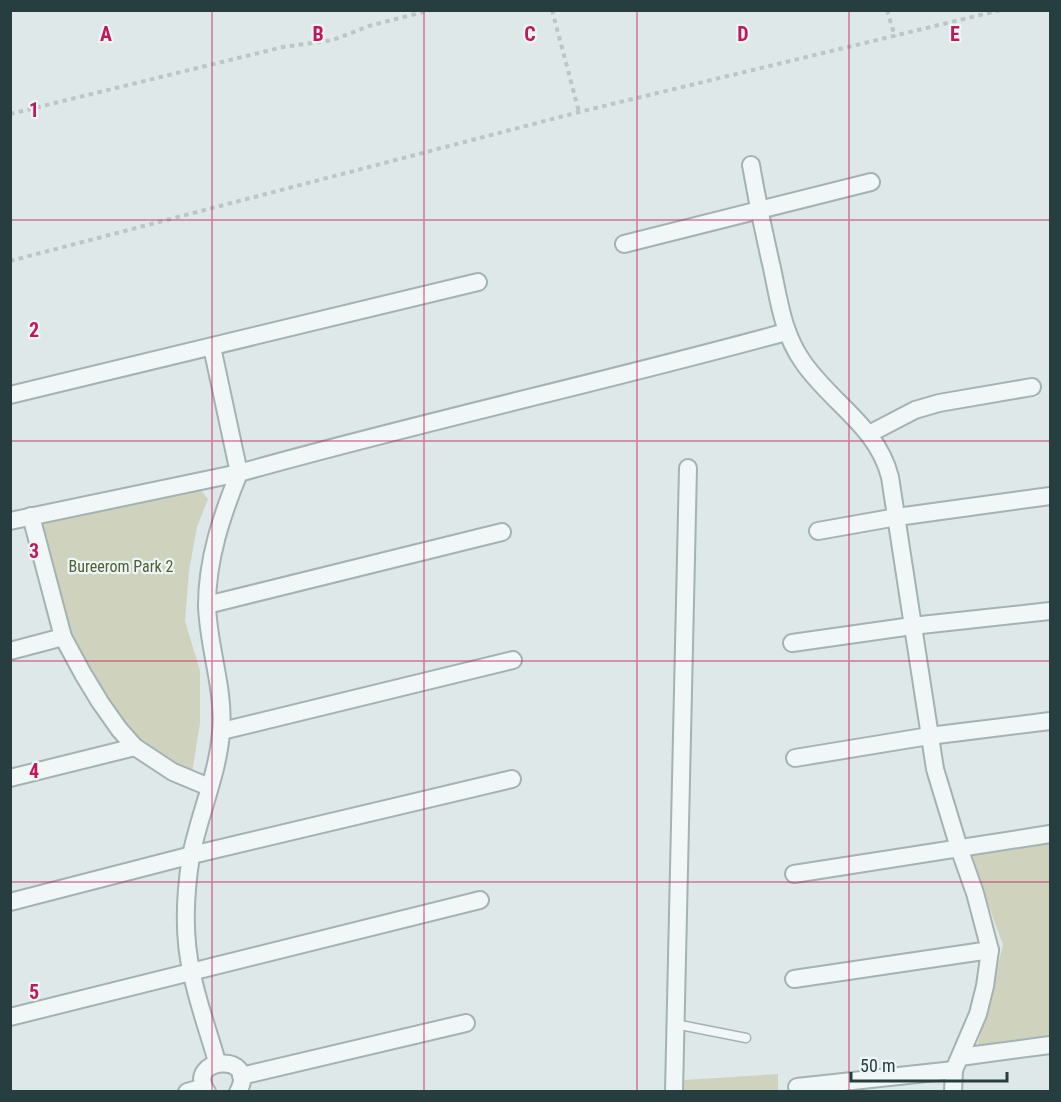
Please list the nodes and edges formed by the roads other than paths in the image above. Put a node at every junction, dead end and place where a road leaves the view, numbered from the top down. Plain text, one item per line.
1 (751, 165) dead end
2 (871, 182) dead end
3 (759, 210) junction
4 (624, 244) dead end
5 (478, 282) dead end
6 (786, 332) junction
7 (212, 347) junction
8 (1032, 387) dead end
9 (10, 394) edge
10 (869, 434) junction
11 (688, 468) dead end
12 (239, 473) junction
13 (1050, 496) edge
14 (31, 516) junction
15 (897, 518) junction
16 (10, 521) edge
17 (818, 531) dead end
18 (502, 532) dead end
19 (207, 605) junction
20 (1050, 611) edge
21 (912, 626) junction
22 (63, 637) junction
23 (792, 643) dead end
24 (10, 651) edge
25 (513, 660) dead end
26 (1050, 722) edge
27 (222, 731) junction
28 (929, 736) junction
29 (135, 747) junction
30 (795, 758) dead end
31 (10, 778) edge
32 (512, 778) dead end
33 (209, 787) junction
34 (1050, 834) edge
35 (959, 848) junction
36 (192, 855) junction
37 (794, 874) dead end
38 (480, 900) dead end
39 (10, 902) edge
40 (990, 950) junction
41 (191, 972) junction
42 (794, 979) dead end
43 (10, 1017) edge
44 (466, 1023) dead end
45 (675, 1024) junction
46 (746, 1038) dead end
47 (1050, 1045) edge
48 (218, 1062) junction
49 (957, 1064) junction
50 (239, 1084) edge
51 (797, 1088) dead end
52 (205, 1089) edge
53 (187, 1092) edge
54 (674, 1092) edge
55 (953, 1092) edge

1 - 3 street
2 - 3 street
3 - 4 street
3 - 6 street
5 - 7 street
6 - 10 street
6 - 12 street
7 - 9 street
7 - 12 street
8 - 10 street
10 - 15 street
11 - 45 street
12 - 14 street
12 - 19 street
13 - 15 street
14 - 16 street
14 - 22 street
15 - 17 street
15 - 21 street
18 - 19 street
19 - 27 street
20 - 21 street
21 - 23 street
21 - 28 street
22 - 24 street
22 - 29 street
25 - 27 street
26 - 28 street
27 - 33 street
28 - 30 street
28 - 35 street
29 - 31 street
29 - 33 street
32 - 36 street
33 - 36 street
34 - 35 street
35 - 37 street
35 - 40 street
36 - 39 street
36 - 41 street
38 - 41 street
40 - 42 street
40 - 49 street
41 - 43 street
41 - 48 street
44 - 50 street
45 - 46 lane
45 - 54 street
47 - 49 street
48 - 50 street
48 - 52 street
49 - 51 street
49 - 55 street
52 - 53 street

